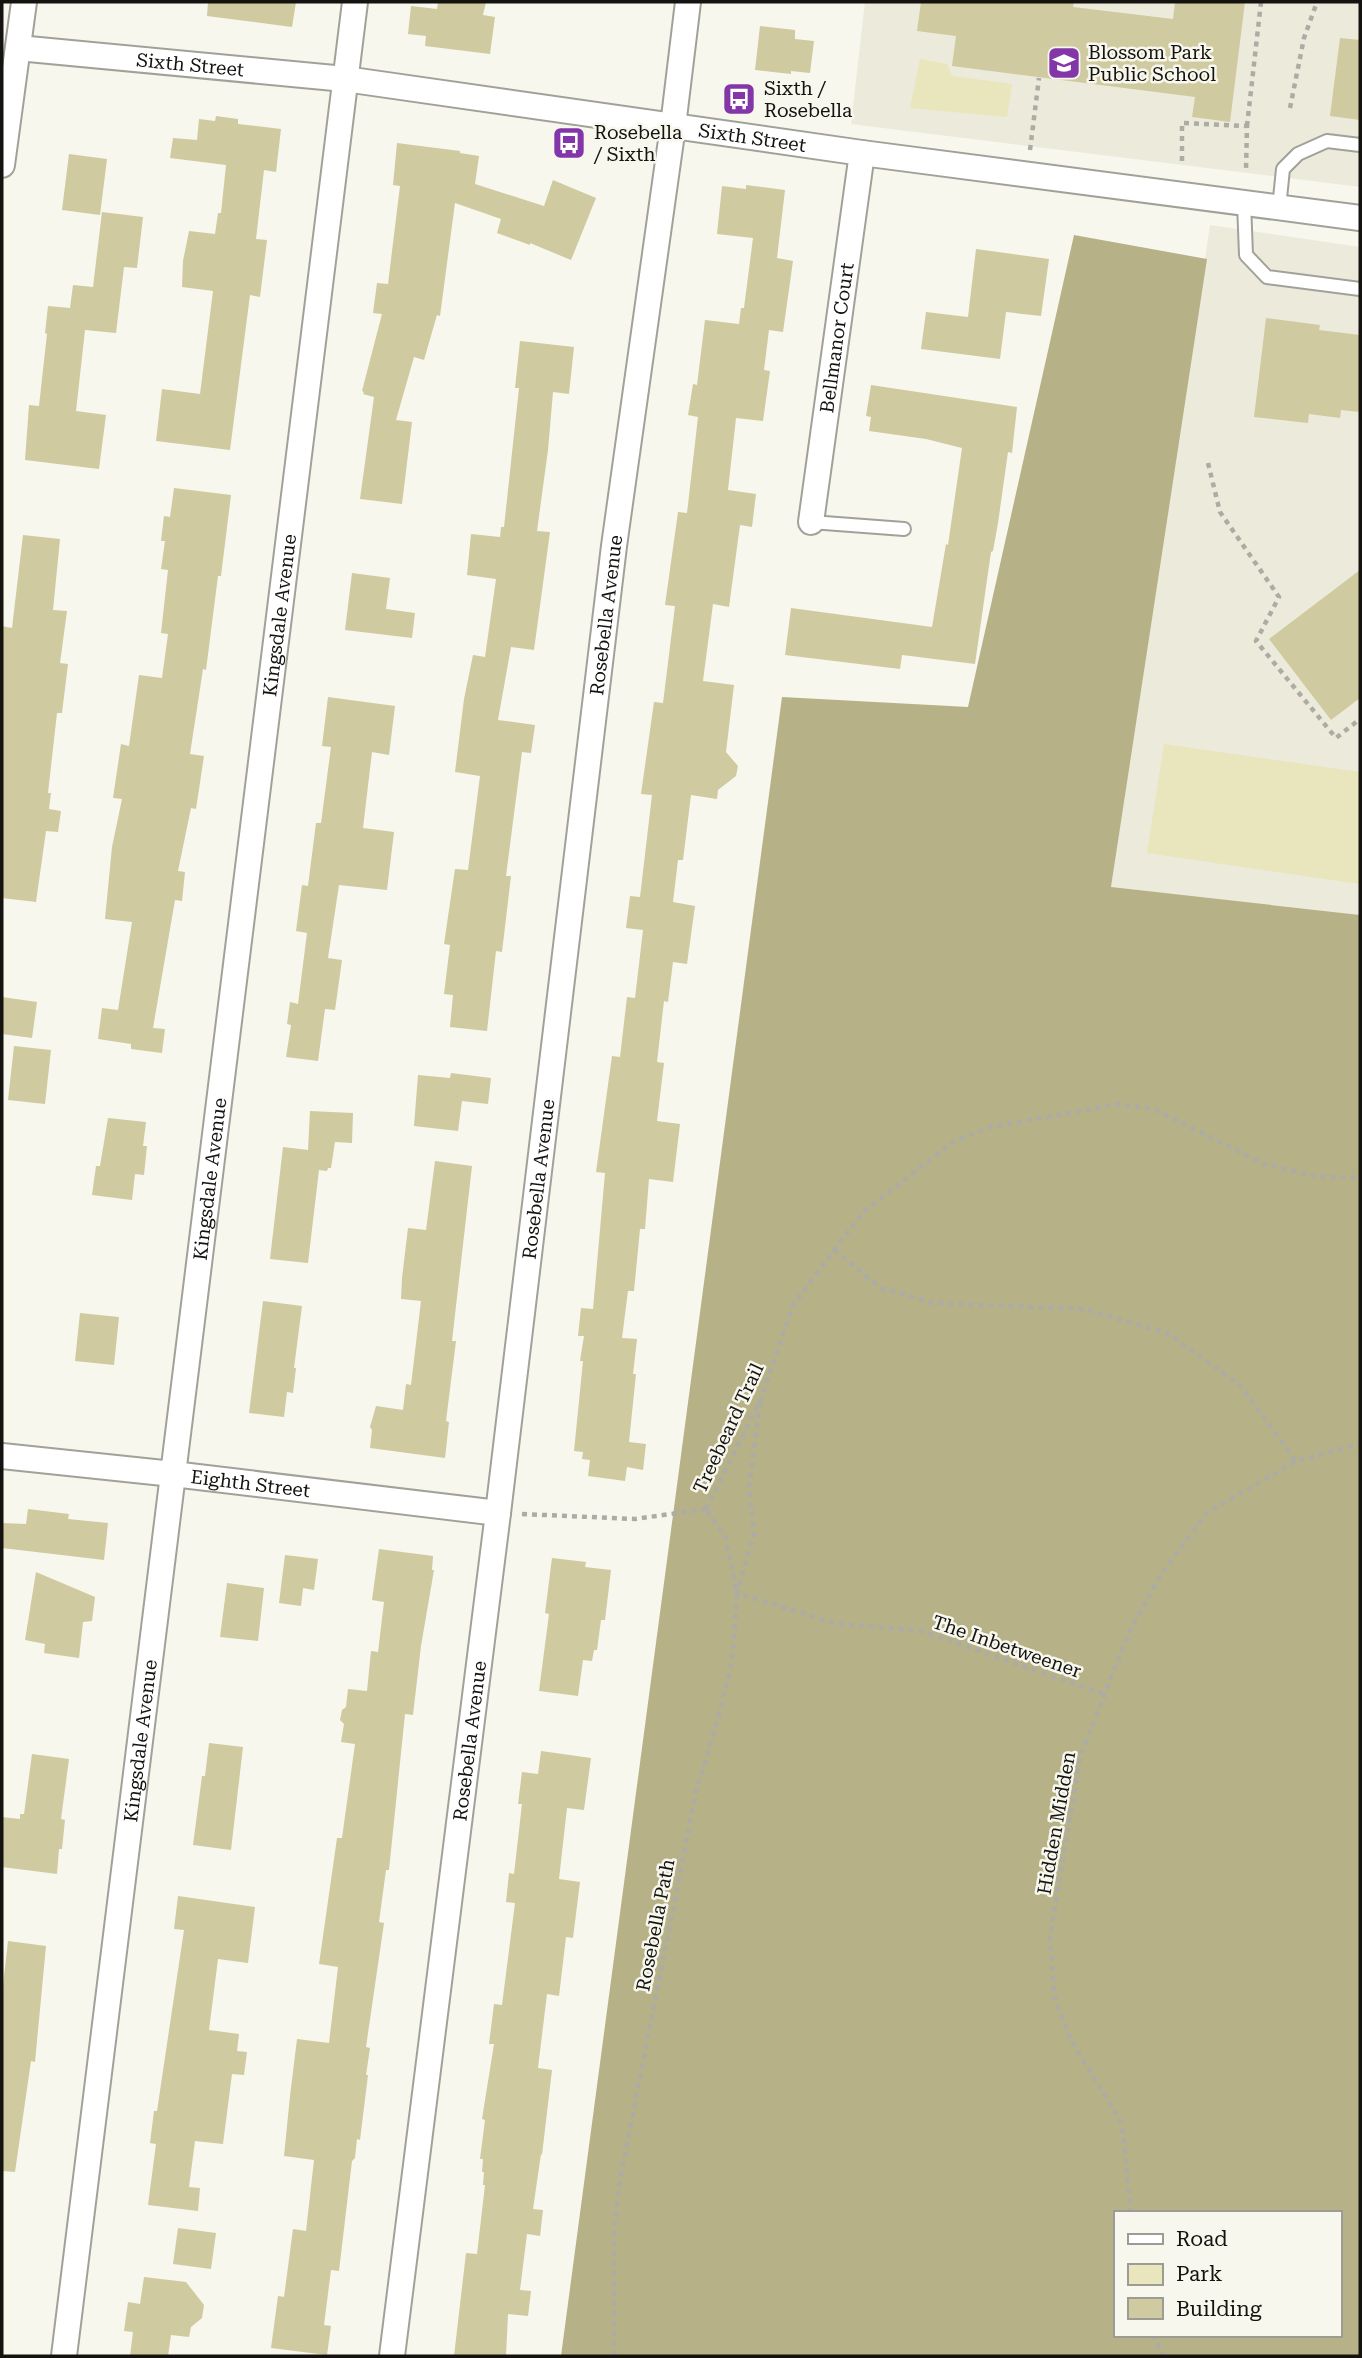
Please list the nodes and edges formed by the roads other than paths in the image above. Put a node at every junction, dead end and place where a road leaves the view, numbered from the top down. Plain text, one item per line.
1 (24, 2) edge
2 (355, 2) edge
3 (688, 2) edge
4 (10, 47) edge
5 (345, 79) junction
6 (673, 126) junction
7 (1360, 145) edge
8 (862, 153) junction
9 (2, 165) edge
10 (1244, 203) junction
11 (1279, 208) junction
12 (1360, 218) edge
13 (1360, 289) edge
14 (811, 522) joint
15 (904, 529) dead end
16 (2, 1456) edge
17 (173, 1474) junction
18 (498, 1513) junction
19 (64, 2356) edge
20 (392, 2356) edge

1 - 4 street
2 - 5 street, Kingsdale Avenue
3 - 6 street, Rosebella Avenue
4 - 5 street, Sixth Street
4 - 9 street
5 - 6 street, Sixth Street
5 - 17 street, Kingsdale Avenue
6 - 8 street, Sixth Street
6 - 18 street, Rosebella Avenue
7 - 11 lane
8 - 10 street, Sixth Street
8 - 14 street, Bellmanor Court
10 - 11 street, Sixth Street
10 - 13 lane
11 - 12 street, Sixth Street
14 - 15 lane
16 - 17 street, Eighth Street
17 - 18 street, Eighth Street
17 - 19 street, Kingsdale Avenue
18 - 20 street, Rosebella Avenue

